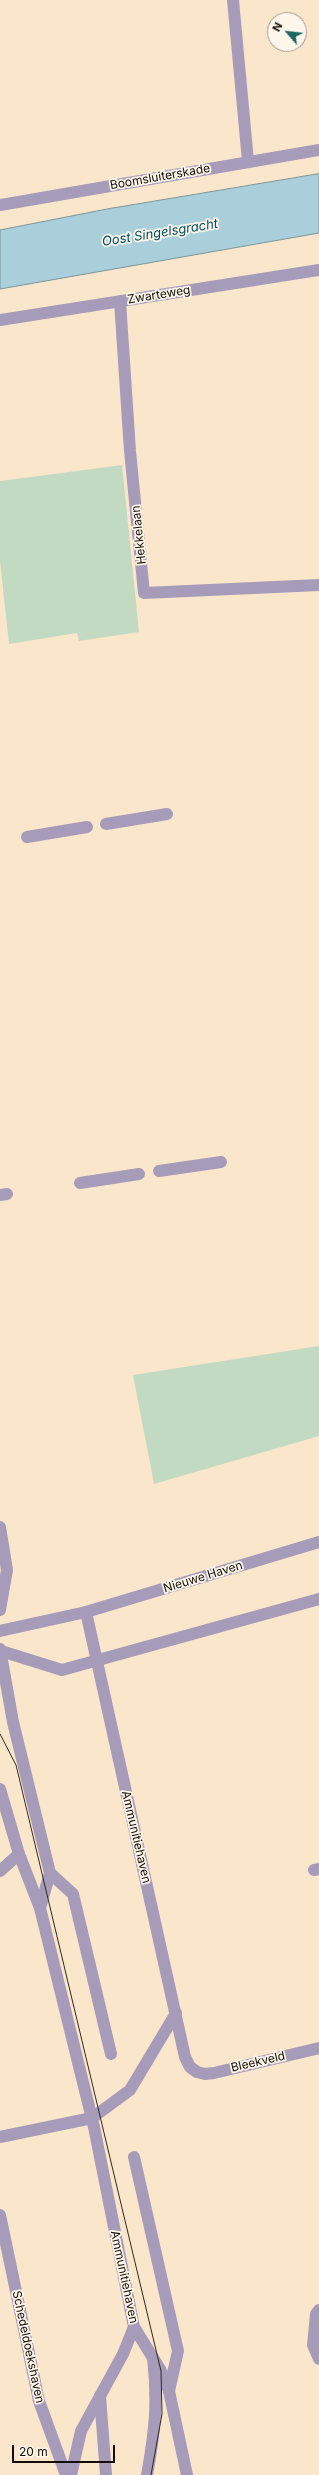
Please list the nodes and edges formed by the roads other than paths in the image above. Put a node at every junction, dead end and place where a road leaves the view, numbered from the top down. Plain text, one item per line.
1 (232, 0) edge
2 (319, 150) edge
3 (248, 162) junction
4 (0, 205) edge
5 (319, 270) edge
6 (120, 301) junction
7 (0, 320) edge
8 (319, 585) edge
9 (168, 814) dead end
10 (106, 824) dead end
11 (87, 827) dead end
12 (27, 837) dead end
13 (221, 1162) dead end
14 (159, 1171) dead end
15 (139, 1174) dead end
16 (80, 1183) dead end
17 (0, 1527) edge
18 (319, 1542) edge
19 (319, 1599) edge
20 (0, 1610) edge
21 (86, 1612) junction
22 (0, 1631) edge
23 (0, 1650) edge
24 (97, 1662) junction
25 (0, 1789) edge
26 (20, 1854) junction
27 (0, 1871) edge
28 (50, 1873) junction
29 (40, 1908) junction
30 (176, 2013) junction
31 (319, 2048) edge
32 (110, 2054) dead end
33 (197, 2072) joint
34 (92, 2118) junction
35 (0, 2137) edge
36 (134, 2157) dead end
37 (0, 2215) edge
38 (318, 2312) edge
39 (134, 2327) junction
40 (153, 2358) junction
41 (319, 2359) edge
42 (169, 2391) junction
43 (100, 2396) junction
44 (66, 2475) edge
45 (71, 2475) edge
46 (106, 2475) edge
47 (147, 2475) edge
48 (187, 2475) edge

1 - 3 street
2 - 3 street, Boomsluiterskade
3 - 4 street, Boomsluiterskade
5 - 6 street, Zwarteweg
6 - 7 street, Zwarteweg
6 - 8 street, Hekkelaan
9 - 10 street
11 - 12 street
13 - 14 street
15 - 16 street
17 - 20 street
18 - 21 street, Nieuwe Haven
19 - 24 street
21 - 22 street, Nieuwe Haven
21 - 24 street
23 - 24 street
23 - 28 street, Ammunitiehaven
24 - 30 street, Ammunitiehaven
25 - 26 street, Ammunitiehaven
26 - 27 street
26 - 29 street, Ammunitiehaven
28 - 29 street, Ammunitiehaven
28 - 32 street
29 - 34 street, Ammunitiehaven
30 - 33 street, Ammunitiehaven
30 - 34 street
31 - 33 street, Bleekveld
34 - 35 street
34 - 39 street, Ammunitiehaven
36 - 42 street
37 - 44 street, Schedeldoekshaven
38 - 41 street
39 - 40 street, Ammunitiehaven
39 - 43 street
40 - 42 street, Ammunitiehaven
40 - 47 street
42 - 48 street, Ammunitiehaven
43 - 45 street
43 - 46 street

